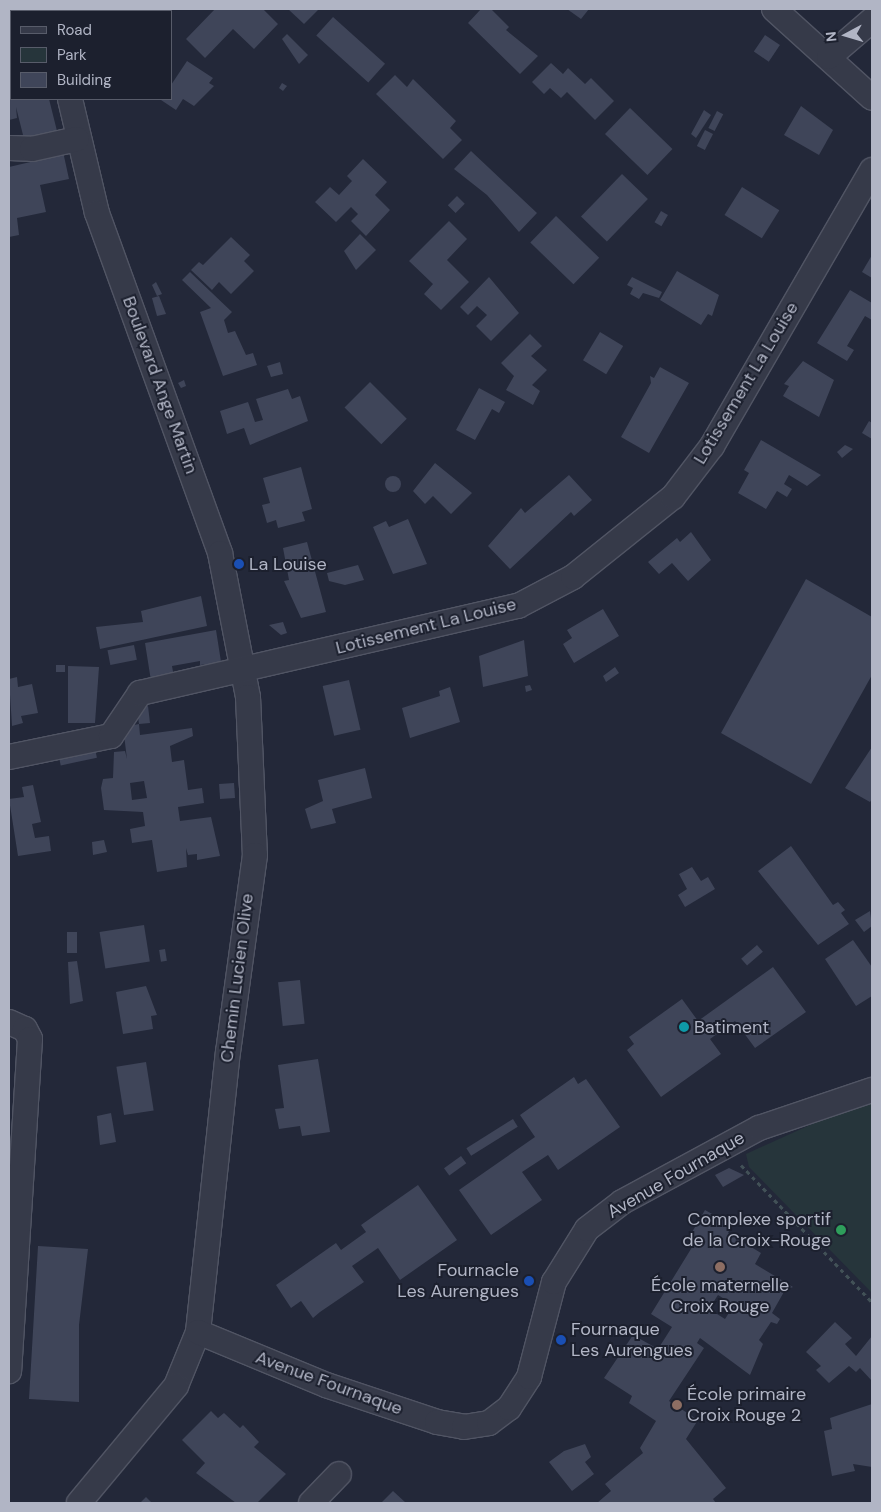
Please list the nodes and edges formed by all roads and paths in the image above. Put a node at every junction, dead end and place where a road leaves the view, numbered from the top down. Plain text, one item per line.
1 (774, 9) edge
2 (872, 20) edge
3 (829, 57) junction
4 (872, 98) edge
5 (70, 100) edge
6 (77, 139) junction
7 (9, 148) edge
8 (872, 170) edge
9 (245, 672) junction
10 (9, 757) edge
11 (9, 1022) edge
12 (872, 1090) edge
13 (723, 1146) junction
14 (872, 1302) edge
15 (198, 1332) junction
16 (9, 1371) edge
17 (339, 1474) dead end
18 (79, 1503) edge
19 (311, 1503) edge

1 - 3 street
2 - 3 street
3 - 4 street
5 - 6 street, Boulevard Ange Martin
6 - 7 street
6 - 9 street, Boulevard Ange Martin
8 - 9 street, Lotissement La Louise
9 - 10 street, Lotissement La Louise
9 - 15 street, Chemin Lucien Olive
11 - 16 street
12 - 13 street, Avenue Fournaque
13 - 14 path
13 - 15 street, Avenue Fournaque
15 - 18 street, Chemin Lucien Olive
17 - 19 street

